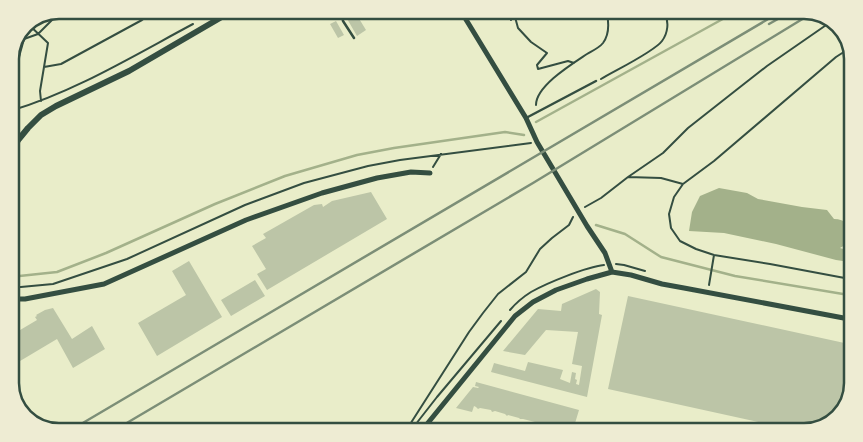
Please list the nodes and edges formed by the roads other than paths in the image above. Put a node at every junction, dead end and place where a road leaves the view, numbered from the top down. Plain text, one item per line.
1 (218, 19) edge
2 (343, 19) edge
3 (466, 19) edge
4 (354, 38) dead end
5 (596, 81) road end
6 (526, 118) junction
7 (19, 139) edge
8 (430, 174) road end
9 (612, 272) junction
10 (19, 299) edge
11 (844, 319) edge
12 (428, 423) edge

1 - 7 street
2 - 4 lane
3 - 6 street
5 - 6 lane
6 - 9 street
8 - 10 street
9 - 11 street
9 - 12 street

